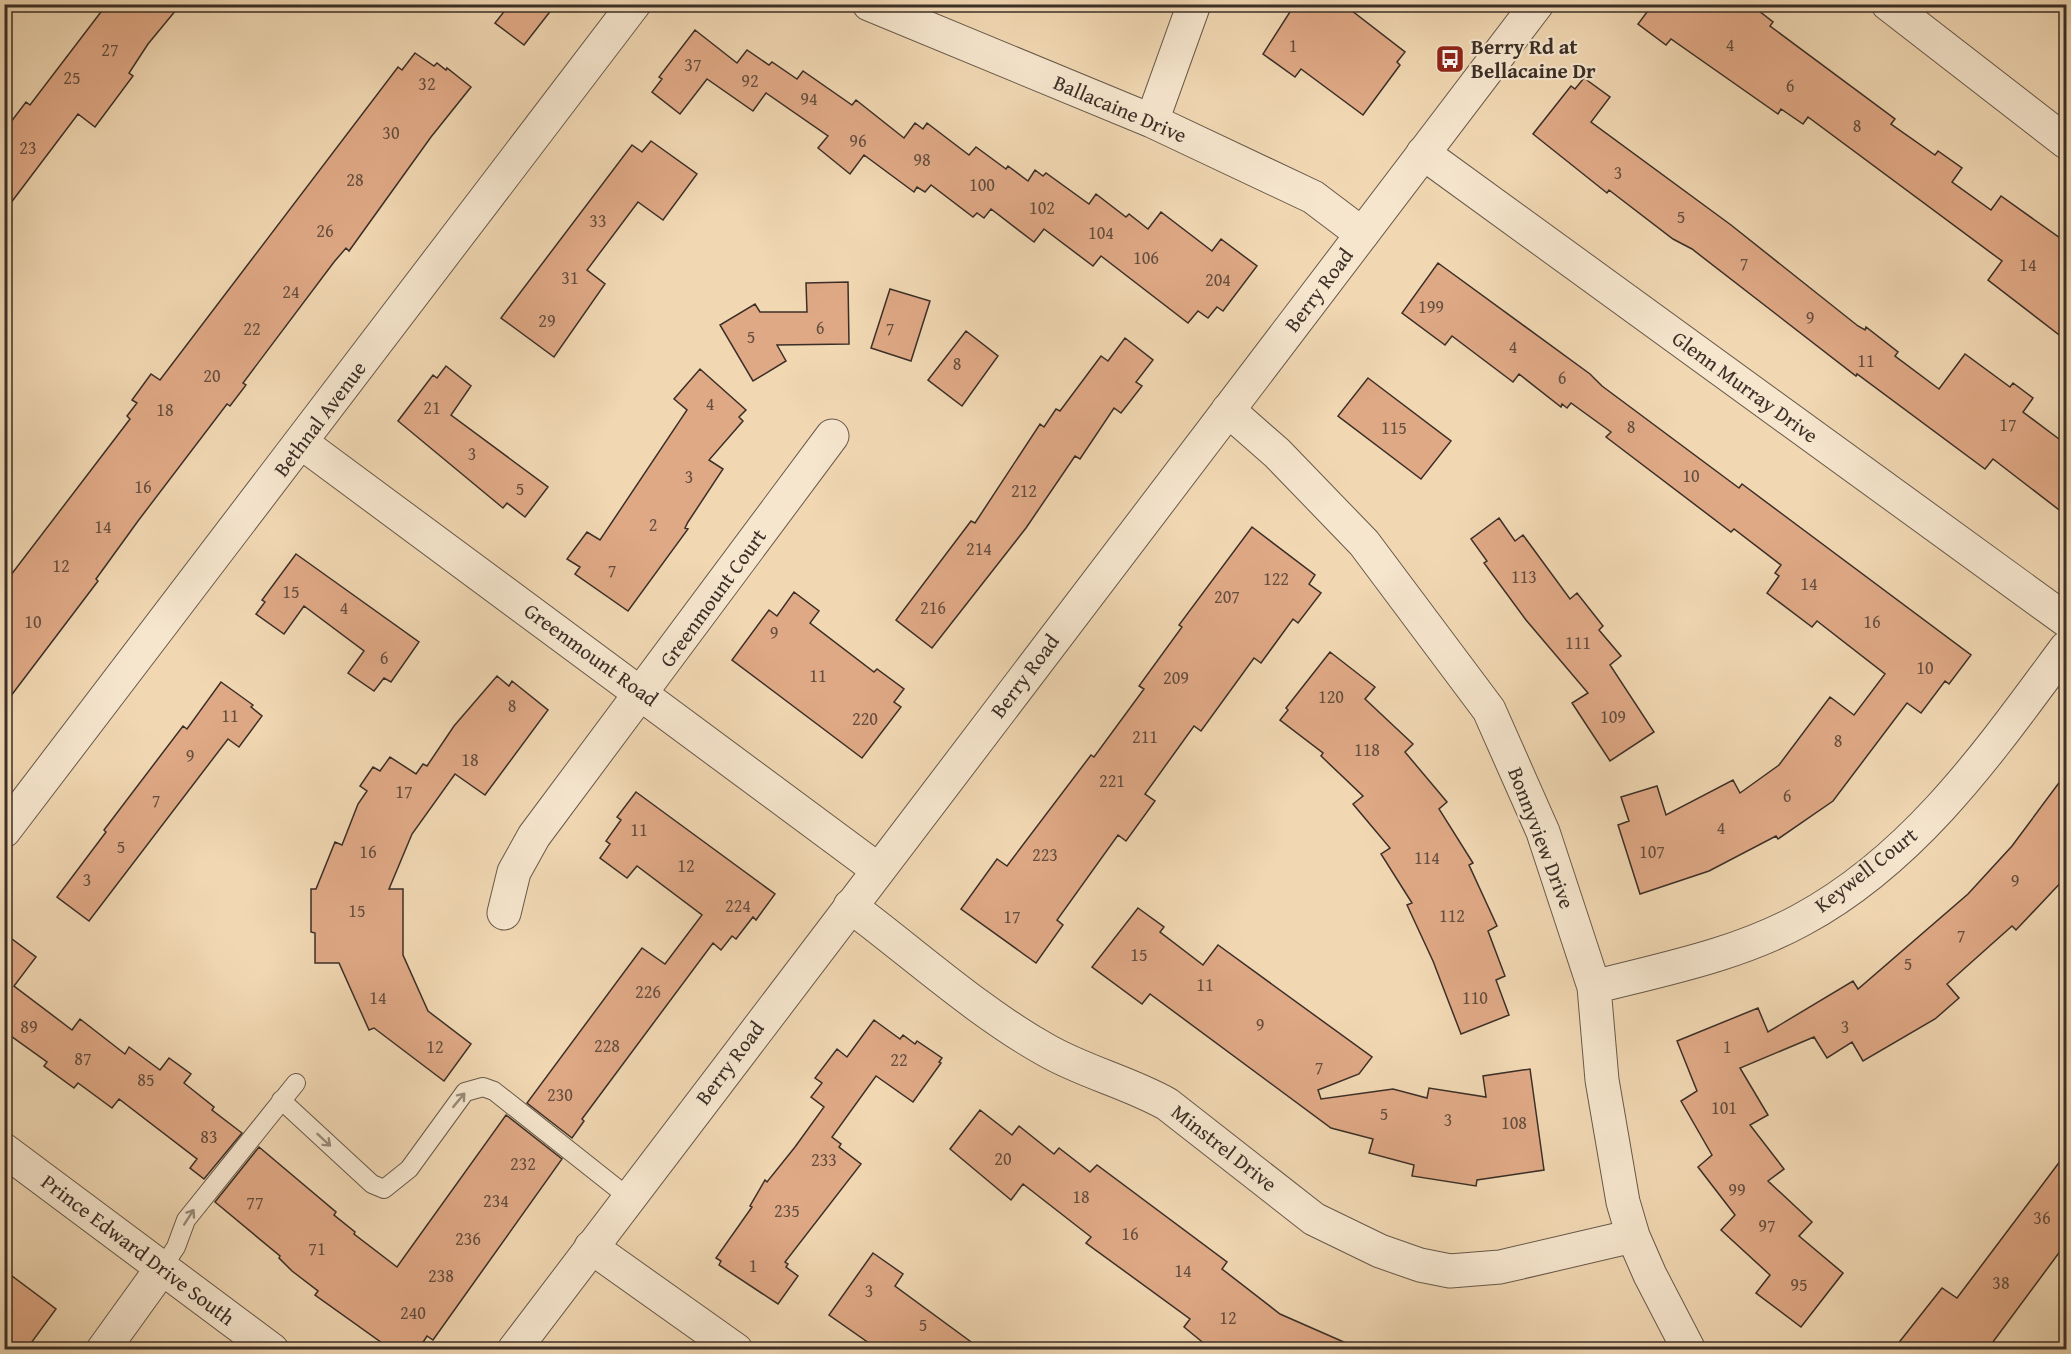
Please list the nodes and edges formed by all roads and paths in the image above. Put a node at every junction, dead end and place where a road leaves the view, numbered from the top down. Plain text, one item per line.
1 (634, 4) edge
2 (869, 4) edge
3 (1194, 4) edge
4 (1537, 4) edge
5 (1888, 4) edge
6 (1152, 121) junction
7 (2067, 142) edge
8 (1423, 153) junction
9 (1362, 234) junction
10 (1228, 410) junction
11 (832, 436) dead end
12 (302, 443) junction
13 (2067, 620) edge
14 (2067, 648) edge
15 (643, 693) junction
16 (4, 831) edge
17 (877, 869) junction
18 (850, 906) junction
19 (504, 913) dead end
20 (1594, 987) junction
21 (296, 1083) dead end
22 (281, 1100) junction
23 (4, 1150) edge
24 (628, 1197) junction
25 (1634, 1236) junction
26 (591, 1247) junction
27 (162, 1268) junction
28 (103, 1350) edge
29 (272, 1350) edge
30 (514, 1350) edge
31 (736, 1350) edge
32 (1689, 1350) edge

1 - 12 street, Bethnal Avenue
2 - 6 street, Ballacaine Drive
3 - 6 street
4 - 8 street, Berry Road
5 - 7 street
6 - 9 street, Ballacaine Drive
8 - 9 street, Berry Road
8 - 13 street, Glenn Murray Drive
9 - 10 street, Berry Road
10 - 17 street, Berry Road
10 - 20 street, Bonnyview Drive
11 - 15 street, Greenmount Court
12 - 15 street, Greenmount Road
12 - 16 street, Bethnal Avenue
14 - 20 street, Keywell Court
15 - 17 street, Greenmount Road
15 - 19 street, Greenmount Court
17 - 18 street, Berry Road
18 - 24 street, Berry Road
18 - 25 street, Minstrel Drive
20 - 25 street, Bonnyview Drive
21 - 22 lane
22 -> 24 lane
27 -> 22 lane
23 - 27 street, Prince Edward Drive South
24 - 26 street, Berry Road
25 - 32 street, Bonnyview Drive
26 - 30 street, Berry Road
26 - 31 street
27 - 28 street
27 - 29 street, Prince Edward Drive South

